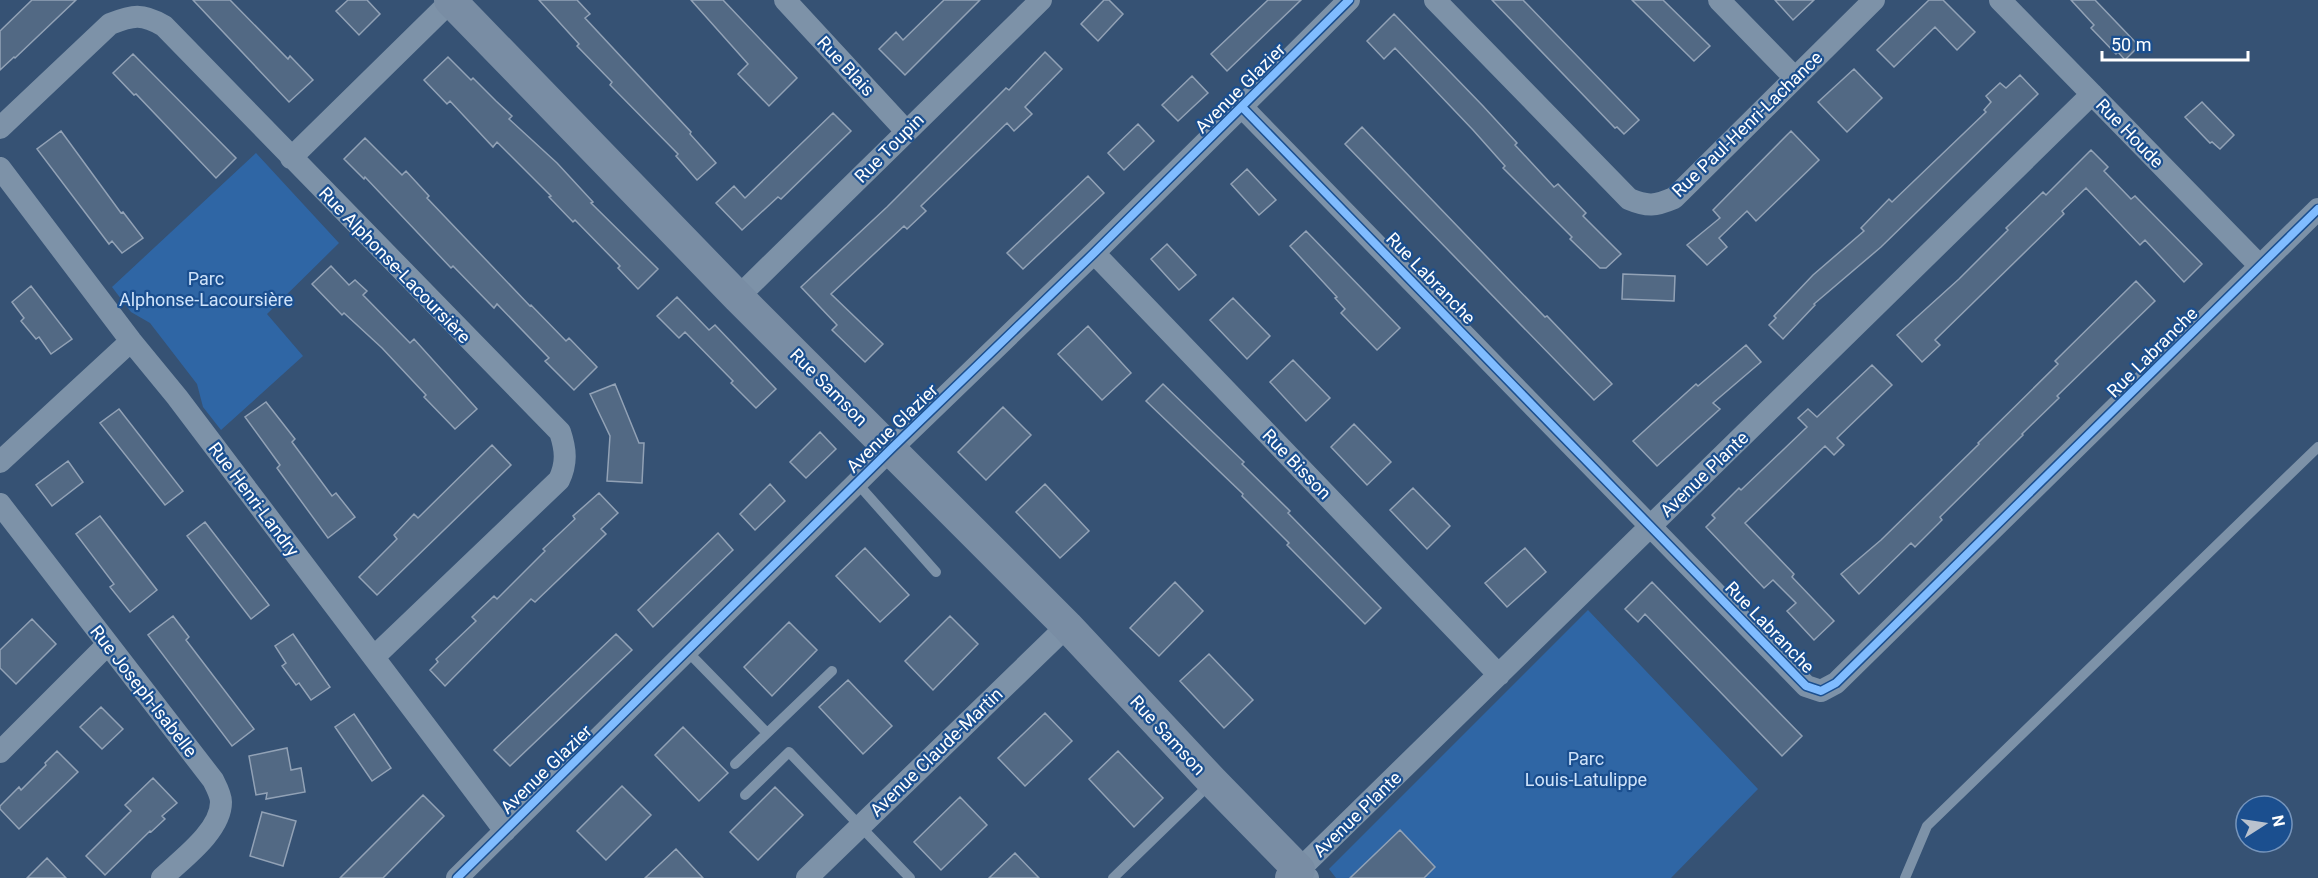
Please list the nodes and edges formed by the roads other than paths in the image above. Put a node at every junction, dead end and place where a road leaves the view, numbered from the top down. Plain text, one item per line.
1 (785, 0) edge
2 (1041, 0) edge
3 (1349, 0) edge
4 (1435, 0) edge
5 (1719, 0) edge
6 (1874, 0) edge
7 (2000, 0) edge
8 (451, 1) edge
9 (1794, 77) junction
10 (2092, 94) junction
11 (1242, 107) junction
12 (0, 128) edge
13 (906, 131) junction
14 (291, 158) junction
15 (0, 168) edge
16 (2318, 209) edge
17 (1094, 253) junction
18 (2260, 266) junction
19 (738, 297) junction
20 (131, 341) junction
21 (2318, 447) edge
22 (891, 449) junction
23 (0, 462) edge
24 (857, 483) junction
25 (0, 504) edge
26 (1652, 526) junction
27 (936, 572) dead end
28 (1067, 626) junction
29 (108, 644) junction
30 (688, 652) junction
31 (374, 657) junction
32 (832, 671) dead end
33 (1499, 675) junction
34 (767, 733) junction
35 (0, 752) edge
36 (735, 764) dead end
37 (1212, 781) junction
38 (745, 795) dead end
39 (859, 826) junction
40 (505, 831) junction
41 (1299, 875) edge
42 (162, 878) edge
43 (457, 878) edge
44 (807, 878) edge
45 (910, 878) edge
46 (1113, 878) edge
47 (1905, 878) edge

1 - 13 street, Rue Blais
2 - 13 street, Rue Toupin
3 - 11 street, Avenue Glazier
4 - 9 street, Rue Paul-Henri-Lachance
5 - 9 street
6 - 9 street, Rue Paul-Henri-Lachance
7 - 10 street, Rue Houde
8 - 14 street
8 - 19 street, Rue Samson
10 - 18 street, Rue Houde
10 - 26 street, Avenue Plante
11 - 17 street, Avenue Glazier
11 - 26 street, Rue Labranche
12 - 14 street, Rue Alphonse-Lacoursière
13 - 19 street, Rue Toupin
14 - 31 street, Rue Alphonse-Lacoursière
15 - 20 street, Rue Henri-Landry
16 - 18 street, Rue Labranche
17 - 22 street, Avenue Glazier
17 - 33 street, Rue Bisson
18 - 26 street, Rue Labranche
19 - 22 street, Rue Samson
20 - 23 street
20 - 31 street, Rue Henri-Landry
21 - 47 lane
22 - 24 street, Avenue Glazier
22 - 28 street, Rue Samson
24 - 27 lane
24 - 30 street, Avenue Glazier
25 - 29 street, Rue Joseph-Isabelle
26 - 33 street, Avenue Plante
28 - 37 street, Rue Samson
28 - 39 street, Avenue Claude-Martin
29 - 35 street
29 - 42 street, Rue Joseph-Isabelle
30 - 34 lane
30 - 40 street, Avenue Glazier
31 - 40 street, Rue Henri-Landry
32 - 34 lane
33 - 41 street, Avenue Plante
34 - 36 lane
37 - 41 street, Rue Samson
37 - 46 lane
38 - 39 lane
39 - 44 street, Avenue Claude-Martin
39 - 45 lane
40 - 43 street, Avenue Glazier

